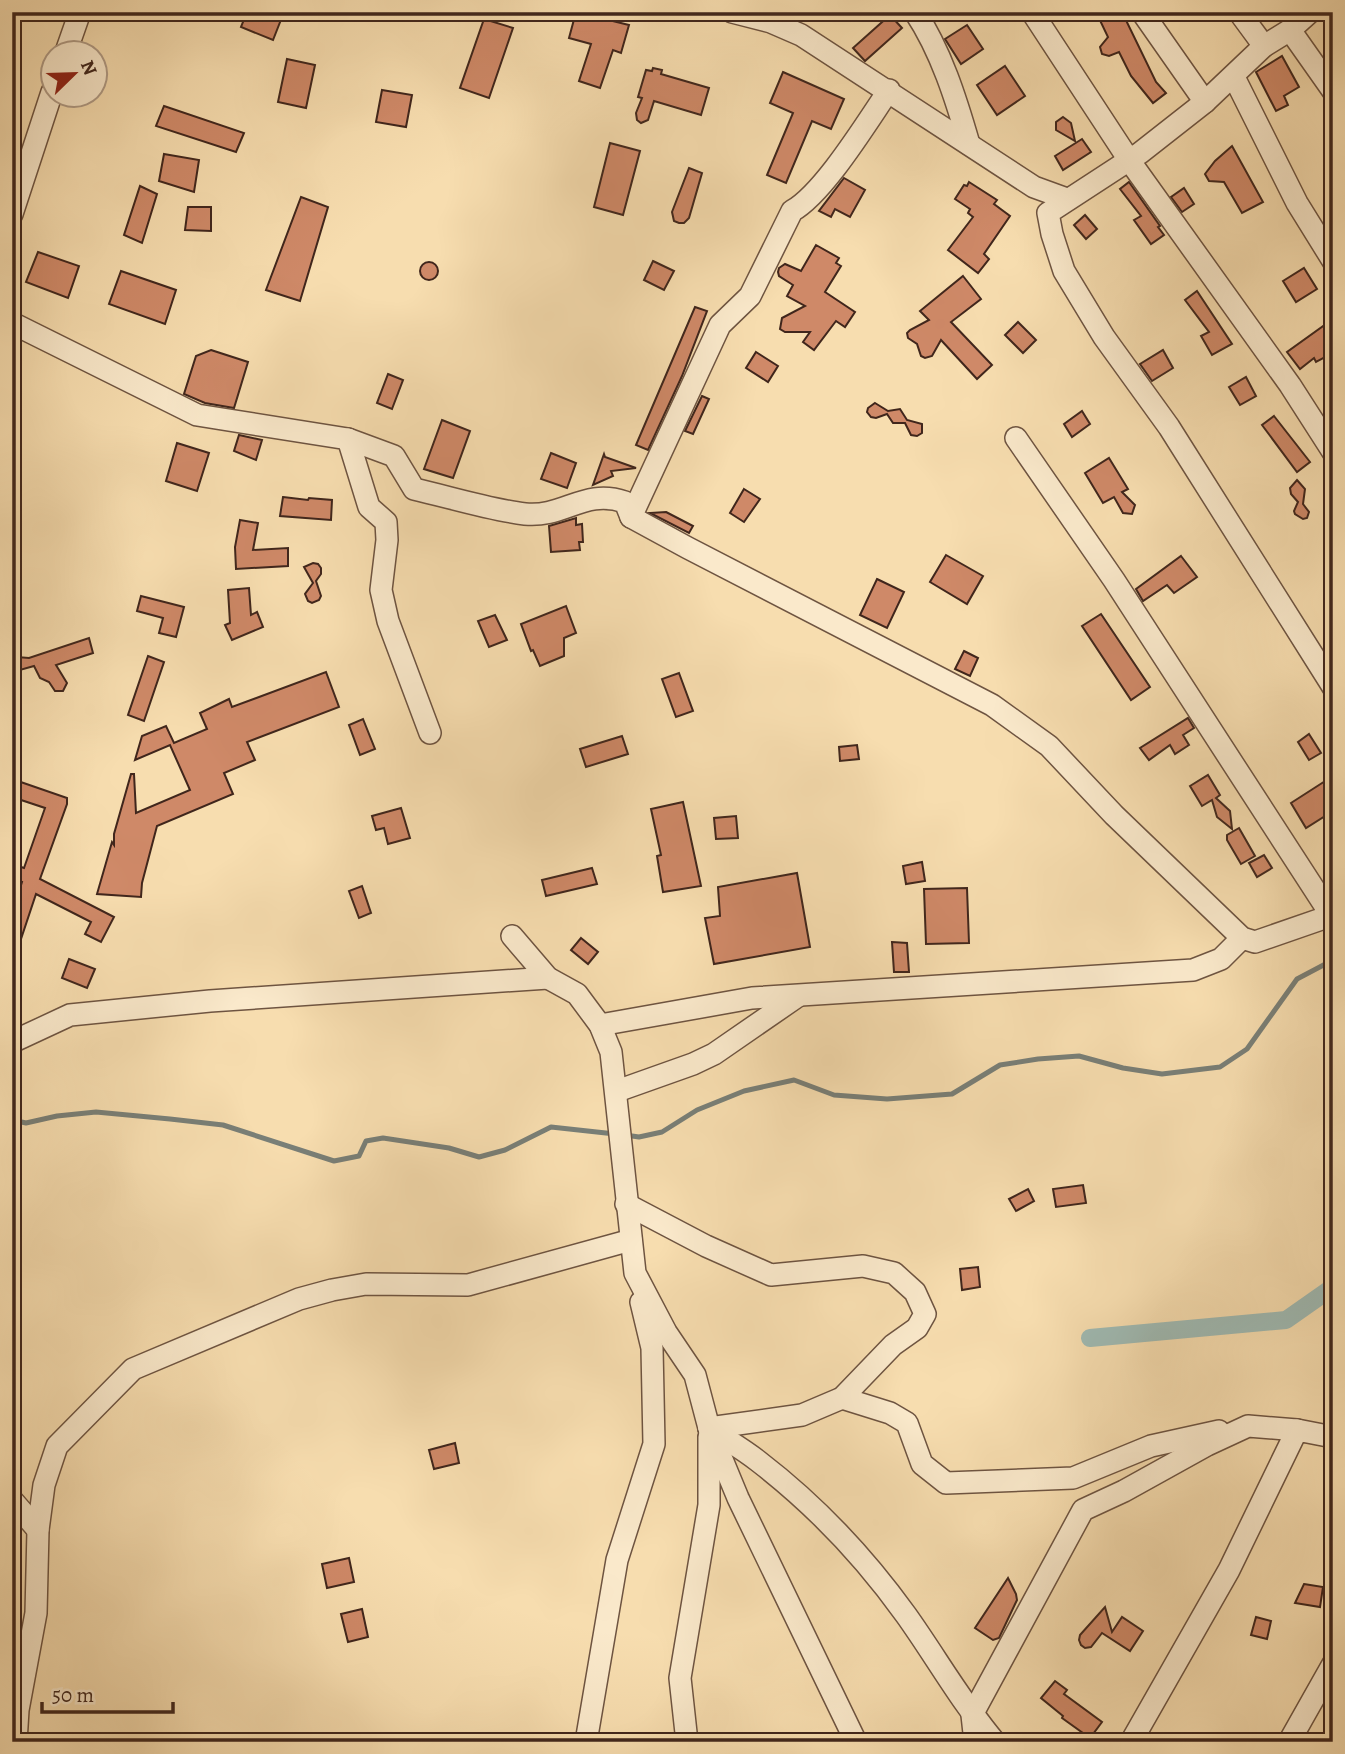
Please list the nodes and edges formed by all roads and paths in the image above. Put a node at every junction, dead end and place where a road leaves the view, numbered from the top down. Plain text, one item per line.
1 (80, 12) edge
2 (732, 12) edge
3 (915, 12) edge
4 (1032, 12) edge
5 (1142, 12) edge
6 (1239, 12) edge
7 (1310, 12) edge
8 (1290, 30) junction
9 (71, 38) edge
10 (1264, 47) junction
11 (1234, 77) junction
12 (889, 90) junction
13 (1333, 91) edge
14 (1205, 102) junction
15 (47, 108) edge
16 (969, 144) junction
17 (1129, 160) junction
18 (1067, 199) junction
19 (12, 214) edge
20 (1333, 261) edge
21 (12, 323) edge
22 (1016, 438) dead end
23 (348, 439) junction
24 (1333, 452) edge
25 (631, 517) junction
26 (1333, 687) edge
27 (430, 733) dead end
28 (1332, 915) edge
29 (512, 936) dead end
30 (1242, 938) junction
31 (548, 978) junction
32 (800, 995) junction
33 (600, 1024) junction
34 (12, 1042) edge
35 (618, 1098) junction
36 (626, 1204) junction
37 (631, 1240) junction
38 (635, 1273) junction
39 (842, 1398) junction
40 (1248, 1426) junction
41 (709, 1428) junction
42 (1297, 1430) junction
43 (1333, 1437) edge
44 (12, 1500) edge
45 (38, 1530) junction
46 (1333, 1664) edge
47 (972, 1715) junction
48 (16, 1742) edge
49 (586, 1742) edge
50 (687, 1742) edge
51 (856, 1742) edge
52 (975, 1742) edge
53 (995, 1742) edge
54 (1131, 1742) edge
55 (1289, 1742) edge

1 - 9 street
2 - 12 street
3 - 16 street
4 - 17 street
5 - 14 street
6 - 10 street
7 - 8 street
8 - 10 street
8 - 13 street
10 - 11 street
11 - 14 street
11 - 20 street
12 - 16 street
12 - 25 street
14 - 17 street
15 - 19 street
16 - 18 street
17 - 18 street
17 - 24 street
18 - 26 street
21 - 23 street
22 - 28 street
23 - 25 street
23 - 27 street
25 - 30 street
28 - 30 street
29 - 31 street
30 - 32 street
31 - 33 street
31 - 34 street
32 - 33 street
32 - 35 street
33 - 35 street
35 - 36 street
36 - 37 street
36 - 39 street
37 - 38 street
37 - 45 street
38 - 41 street
38 - 49 street
39 - 40 street
39 - 41 street
40 - 42 street
40 - 47 street
41 - 47 street
41 - 50 street
41 - 51 street
42 - 43 street
42 - 54 street
44 - 45 street
45 - 48 street
46 - 55 street
47 - 52 street
47 - 53 street

